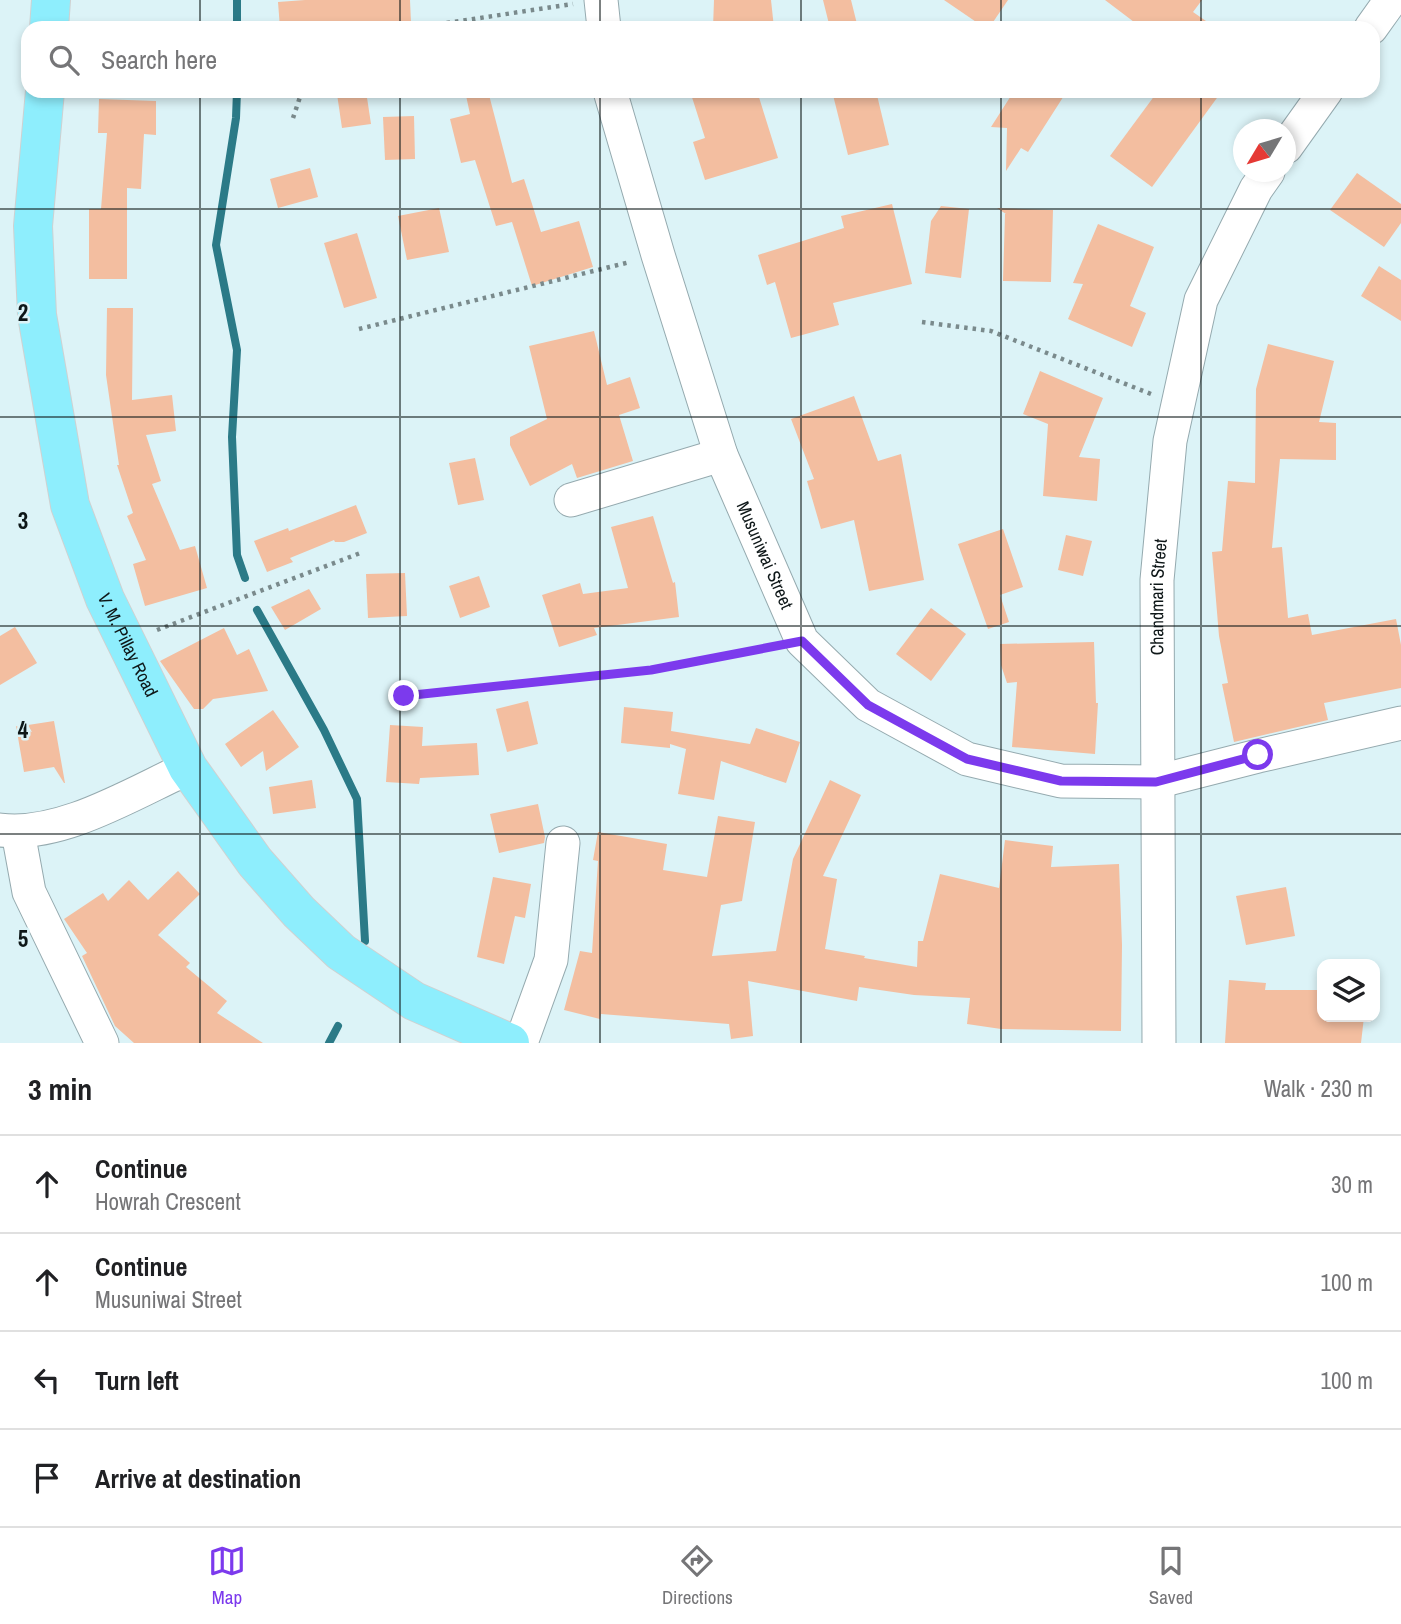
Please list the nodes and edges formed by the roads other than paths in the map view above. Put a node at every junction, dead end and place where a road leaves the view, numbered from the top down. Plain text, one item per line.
1 (51, 0) edge
2 (601, 0) edge
3 (50, 21) edge
4 (603, 21) edge
5 (44, 98) edge
6 (612, 98) edge
7 (1321, 98) edge
8 (1296, 134) edge
9 (1261, 182) edge
10 (721, 454) junction
11 (570, 500) dead end
12 (1401, 723) edge
13 (188, 768) junction
14 (1156, 782) junction
15 (9, 831) edge
16 (563, 843) dead end
17 (102, 1043) edge
18 (510, 1043) edge
19 (521, 1043) edge
20 (1159, 1043) edge

1 - 3 main road
2 - 4 street
5 - 13 main road, V. M. Pillay Road
6 - 10 street, Musuniwai Street
7 - 8 street
9 - 14 street, Chandmari Street
10 - 11 street
10 - 14 street, Musuniwai Street
12 - 14 street, Musuniwai Street
13 - 15 street
13 - 18 main road, V. M. Pillay Road
14 - 20 street, Chandmari Street
15 - 17 street
16 - 19 street

